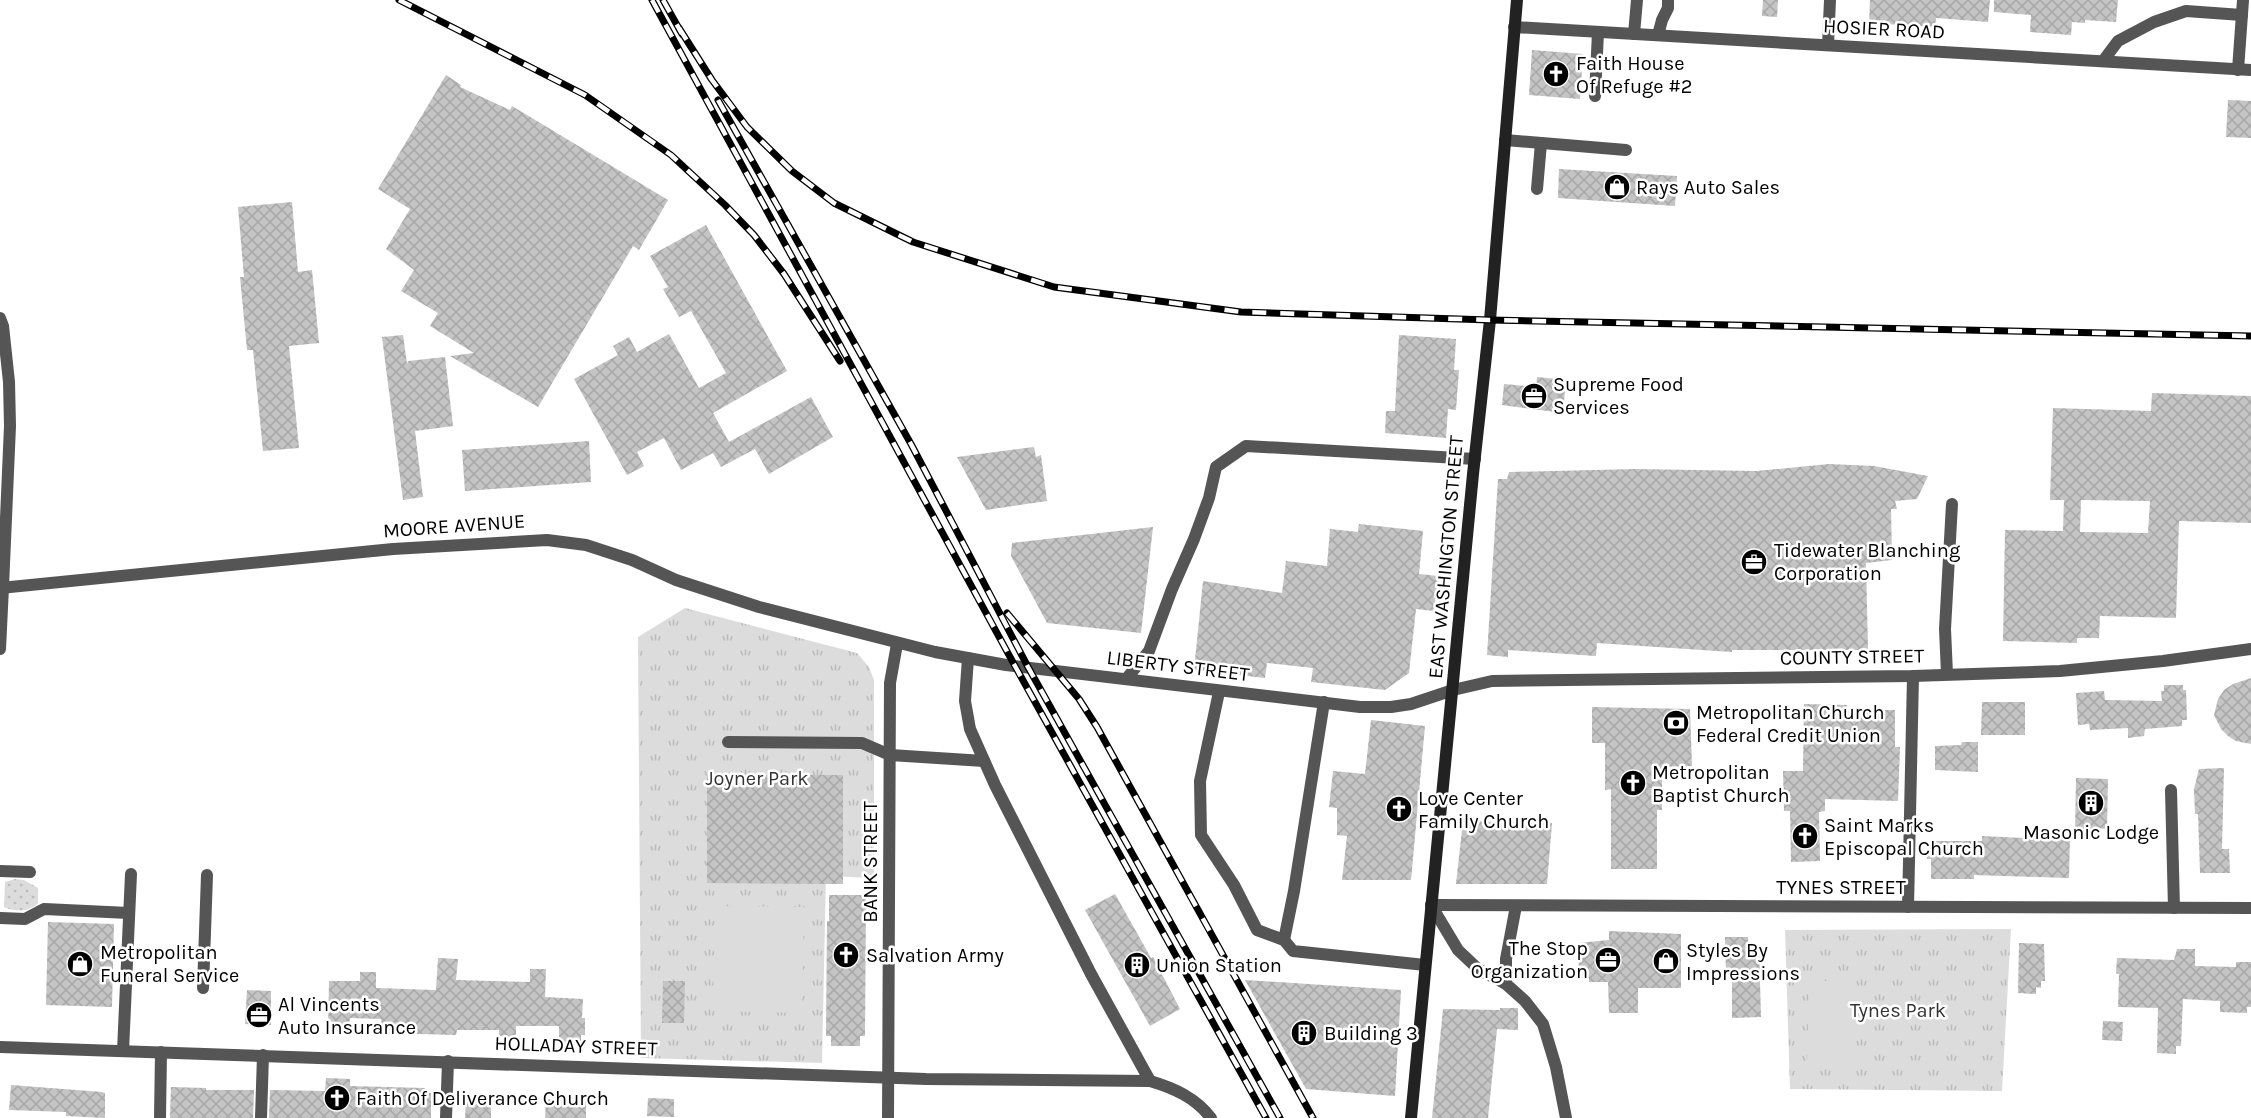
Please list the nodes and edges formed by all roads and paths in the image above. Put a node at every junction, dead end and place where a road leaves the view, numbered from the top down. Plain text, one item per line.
1 (1516, 0) edge
2 (1637, 0) edge
3 (1668, 0) edge
4 (1830, 0) edge
5 (2243, 0) edge
6 (2187, 6) edge
7 (2242, 15) junction
8 (1514, 27) junction
9 (1598, 32) junction
10 (1634, 34) junction
11 (1658, 35) junction
12 (1828, 45) junction
13 (2103, 62) junction
14 (2245, 70) edge
15 (1595, 96) dead end
16 (1505, 140) junction
17 (1540, 143) junction
18 (1626, 150) dead end
19 (1538, 189) dead end
20 (0, 318) edge
21 (1475, 459) junction
22 (1952, 504) dead end
23 (1, 588) edge
24 (897, 644) junction
25 (0, 649) edge
26 (2251, 649) edge
27 (968, 658) junction
28 (1947, 675) junction
29 (1913, 676) junction
30 (1127, 678) junction
31 (1453, 690) junction
32 (1219, 692) junction
33 (1324, 702) junction
34 (728, 742) dead end
35 (890, 755) junction
36 (984, 761) junction
37 (2171, 790) dead end
38 (0, 872) edge
39 (30, 872) dead end
40 (131, 874) dead end
41 (207, 875) dead end
42 (1431, 905) junction
43 (1516, 906) junction
44 (1908, 907) junction
45 (2174, 908) junction
46 (2251, 908) edge
47 (129, 913) junction
48 (0, 918) edge
49 (1284, 940) junction
50 (1425, 965) junction
51 (1506, 984) junction
52 (203, 988) dead end
53 (0, 1047) edge
54 (123, 1051) junction
55 (161, 1052) junction
56 (263, 1055) junction
57 (448, 1061) junction
58 (888, 1077) junction
59 (1150, 1081) junction
60 (160, 1118) edge
61 (261, 1118) edge
62 (446, 1118) edge
63 (888, 1118) edge
64 (1211, 1118) edge
65 (1411, 1118) edge
66 (1566, 1118) edge

1 - 8 main road, EAST WASHINGTON STREET
2 - 10 street
3 - 11 street
4 - 12 street
5 - 7 street
6 - 7 street
6 - 13 street
7 - 14 street
8 - 9 street, HOSIER ROAD
8 - 16 main road, EAST WASHINGTON STREET
9 - 10 street, HOSIER ROAD
9 - 15 street
10 - 11 street, HOSIER ROAD
11 - 12 street, HOSIER ROAD
12 - 13 street, HOSIER ROAD
13 - 14 street, HOSIER ROAD
16 - 17 street
16 - 21 main road, EAST WASHINGTON STREET
17 - 18 street
17 - 19 street
20 - 23 street
21 - 30 street
21 - 31 main road, EAST WASHINGTON STREET
22 - 28 street
23 - 24 street, MOORE AVENUE
23 - 25 street
24 - 27 street, LIBERTY STREET
24 - 35 street, BANK STREET
26 - 28 street, COUNTY STREET
27 - 30 street, LIBERTY STREET
27 - 36 street
28 - 29 street, COUNTY STREET
29 - 31 street, COUNTY STREET
29 - 44 street
30 - 32 street, LIBERTY STREET
31 - 33 street, LIBERTY STREET
31 - 42 main road, EAST WASHINGTON STREET
32 - 33 street, LIBERTY STREET
32 - 49 street
33 - 49 street
34 - 35 street
35 - 36 street
35 - 58 street, BANK STREET
36 - 59 street
37 - 45 street
38 - 39 street
40 - 47 street
41 - 52 street
42 - 43 street, TYNES STREET
42 - 50 main road, EAST WASHINGTON STREET
42 - 51 street
43 - 44 street, TYNES STREET
43 - 51 street
44 - 45 street, TYNES STREET
45 - 46 street, TYNES STREET
47 - 48 street
47 - 54 street
49 - 50 street
50 - 65 main road, EAST WASHINGTON STREET
51 - 66 street
53 - 54 street, HOLLADAY STREET
54 - 55 street, HOLLADAY STREET
55 - 56 street, HOLLADAY STREET
55 - 60 street
56 - 57 street, HOLLADAY STREET
56 - 61 street
57 - 58 street, HOLLADAY STREET
57 - 62 street
58 - 59 street, HOLLADAY STREET
58 - 63 street, BANK STREET
59 - 64 street, HOLLADAY STREET

